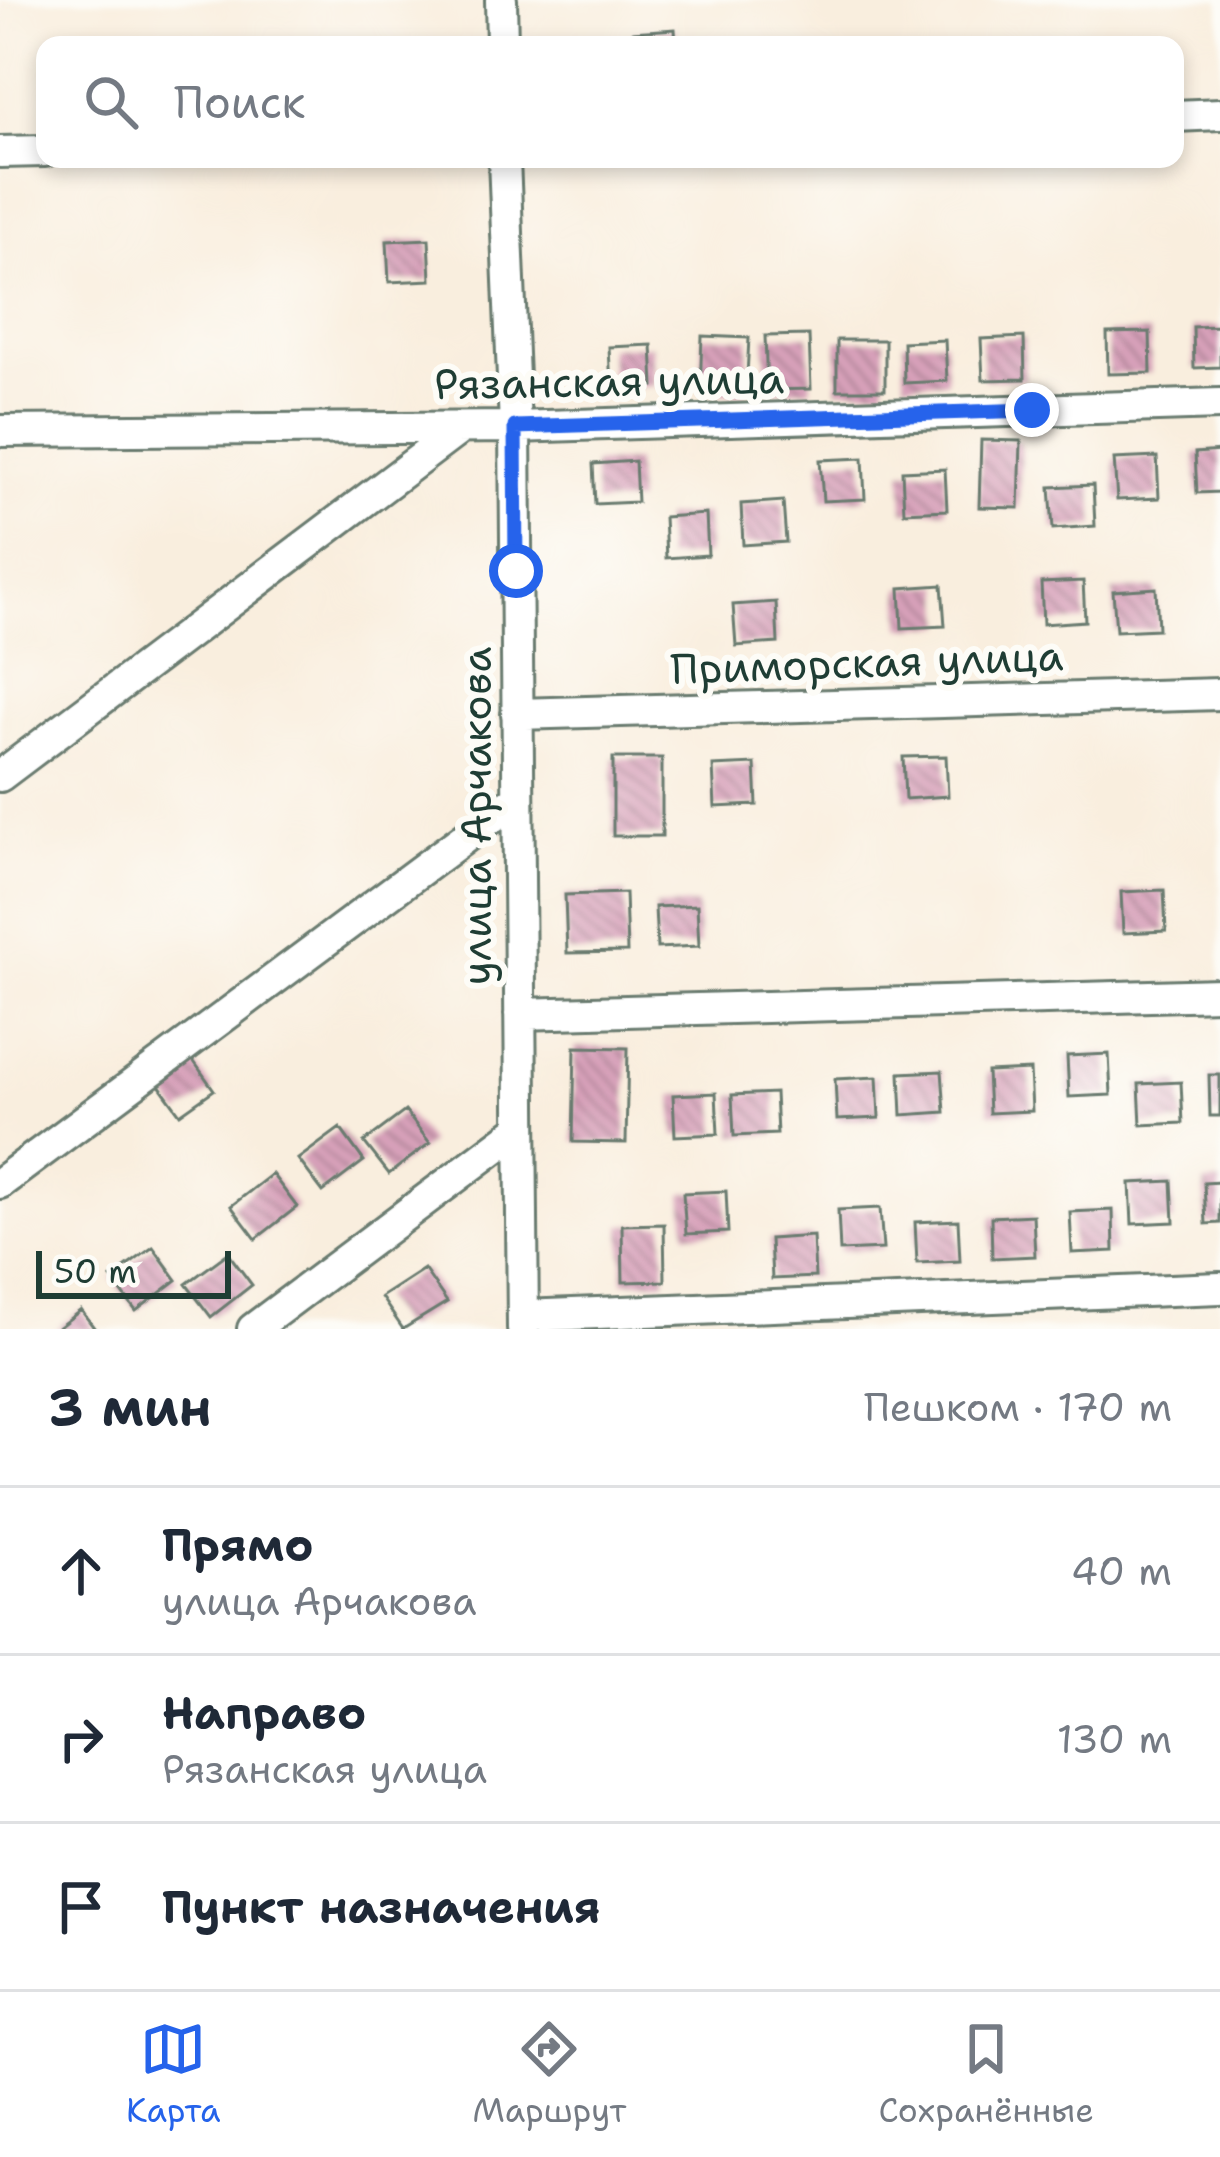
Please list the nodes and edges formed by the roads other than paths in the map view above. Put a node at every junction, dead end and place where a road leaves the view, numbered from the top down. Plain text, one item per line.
1 (501, 0) edge
2 (502, 36) edge
3 (1220, 114) edge
4 (1184, 116) edge
5 (36, 151) edge
6 (0, 152) edge
7 (504, 168) edge
8 (1220, 404) edge
9 (515, 427) junction
10 (461, 428) junction
11 (0, 431) edge
12 (1220, 694) edge
13 (517, 714) junction
14 (0, 776) edge
15 (518, 798) junction
16 (1220, 994) edge
17 (520, 1014) junction
18 (520, 1129) junction
19 (0, 1183) edge
20 (1220, 1288) edge
21 (523, 1322) edge
22 (253, 1329) edge

1 - 2 street
3 - 4 street
5 - 6 street
7 - 9 street, улица Арчакова
8 - 9 street, Рязанская улица
9 - 10 street, Рязанская улица
9 - 13 street, улица Арчакова
10 - 11 street, Рязанская улица
10 - 14 street
12 - 13 street, Приморская улица
13 - 15 street, улица Арчакова
15 - 17 street, улица Арчакова
15 - 19 street
16 - 17 street
17 - 18 street, улица Арчакова
18 - 21 street, улица Арчакова
18 - 22 street
20 - 21 street

